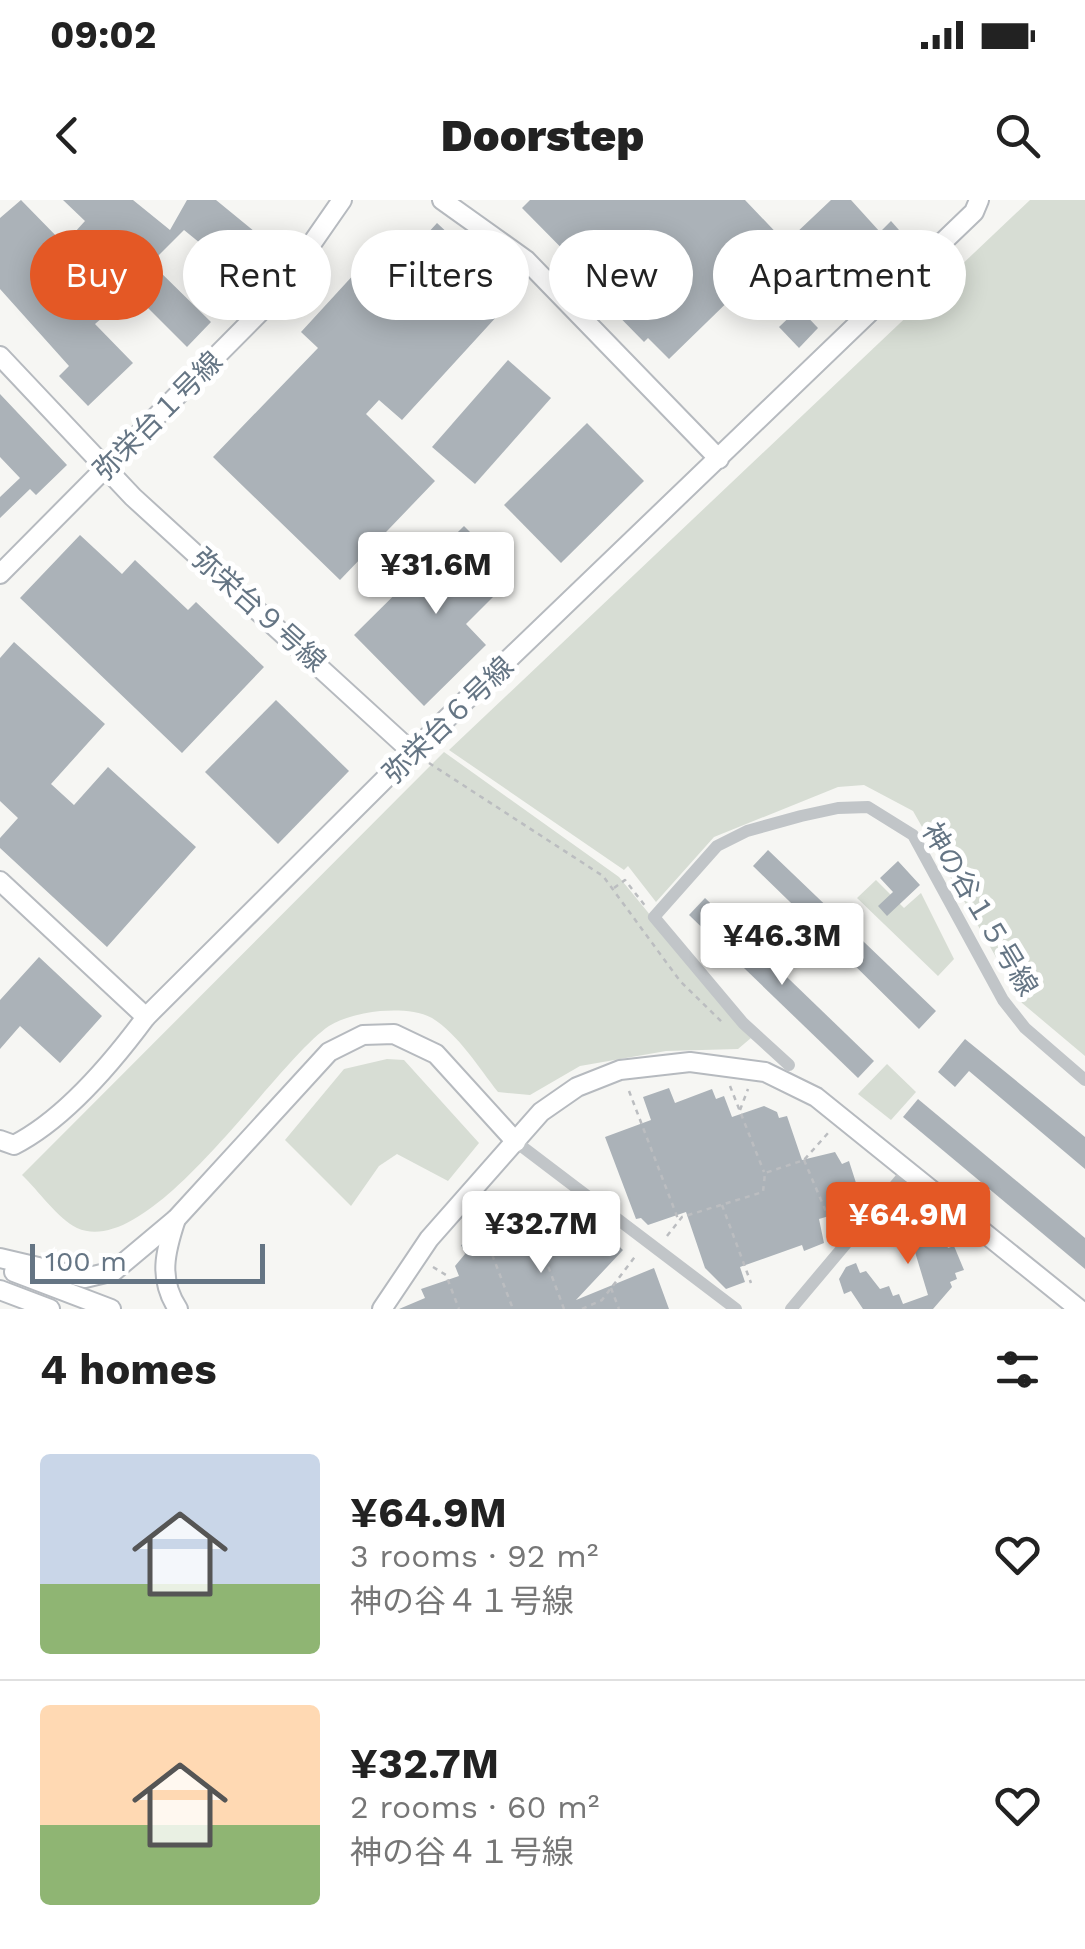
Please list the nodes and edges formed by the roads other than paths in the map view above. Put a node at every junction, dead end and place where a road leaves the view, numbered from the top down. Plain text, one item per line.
1 (342, 200) edge
2 (442, 200) edge
3 (978, 200) edge
4 (0, 356) edge
5 (719, 459) junction
6 (106, 469) junction
7 (0, 574) edge
8 (412, 752) junction
9 (0, 881) edge
10 (146, 1017) junction
11 (789, 1064) dead end
12 (1085, 1080) edge
13 (0, 1140) edge
14 (516, 1142) junction
15 (908, 1170) junction
16 (176, 1218) junction
17 (0, 1262) edge
18 (0, 1290) edge
19 (0, 1298) edge
20 (1085, 1303) edge
21 (19, 1309) edge
22 (50, 1309) edge
23 (111, 1309) edge
24 (178, 1309) edge
25 (382, 1309) edge
26 (736, 1309) edge
27 (791, 1309) edge
28 (1080, 1309) edge

1 - 6 street, 弥栄台１号線
2 - 5 street
3 - 5 street, 弥栄台６号線
4 - 6 street, 弥栄台９号線
5 - 8 street, 弥栄台６号線
6 - 7 street, 弥栄台１号線
6 - 8 street, 弥栄台９号線
8 - 10 street, 弥栄台６号線
9 - 10 street
10 - 13 street, 弥栄台６号線
11 - 12 street, 神の谷１５号線
14 - 15 street
14 - 16 street
14 - 25 street
14 - 26 street
15 - 27 street
15 - 28 street
16 - 17 street
16 - 24 street
17 - 23 street
18 - 22 street
19 - 21 street
20 - 28 street

